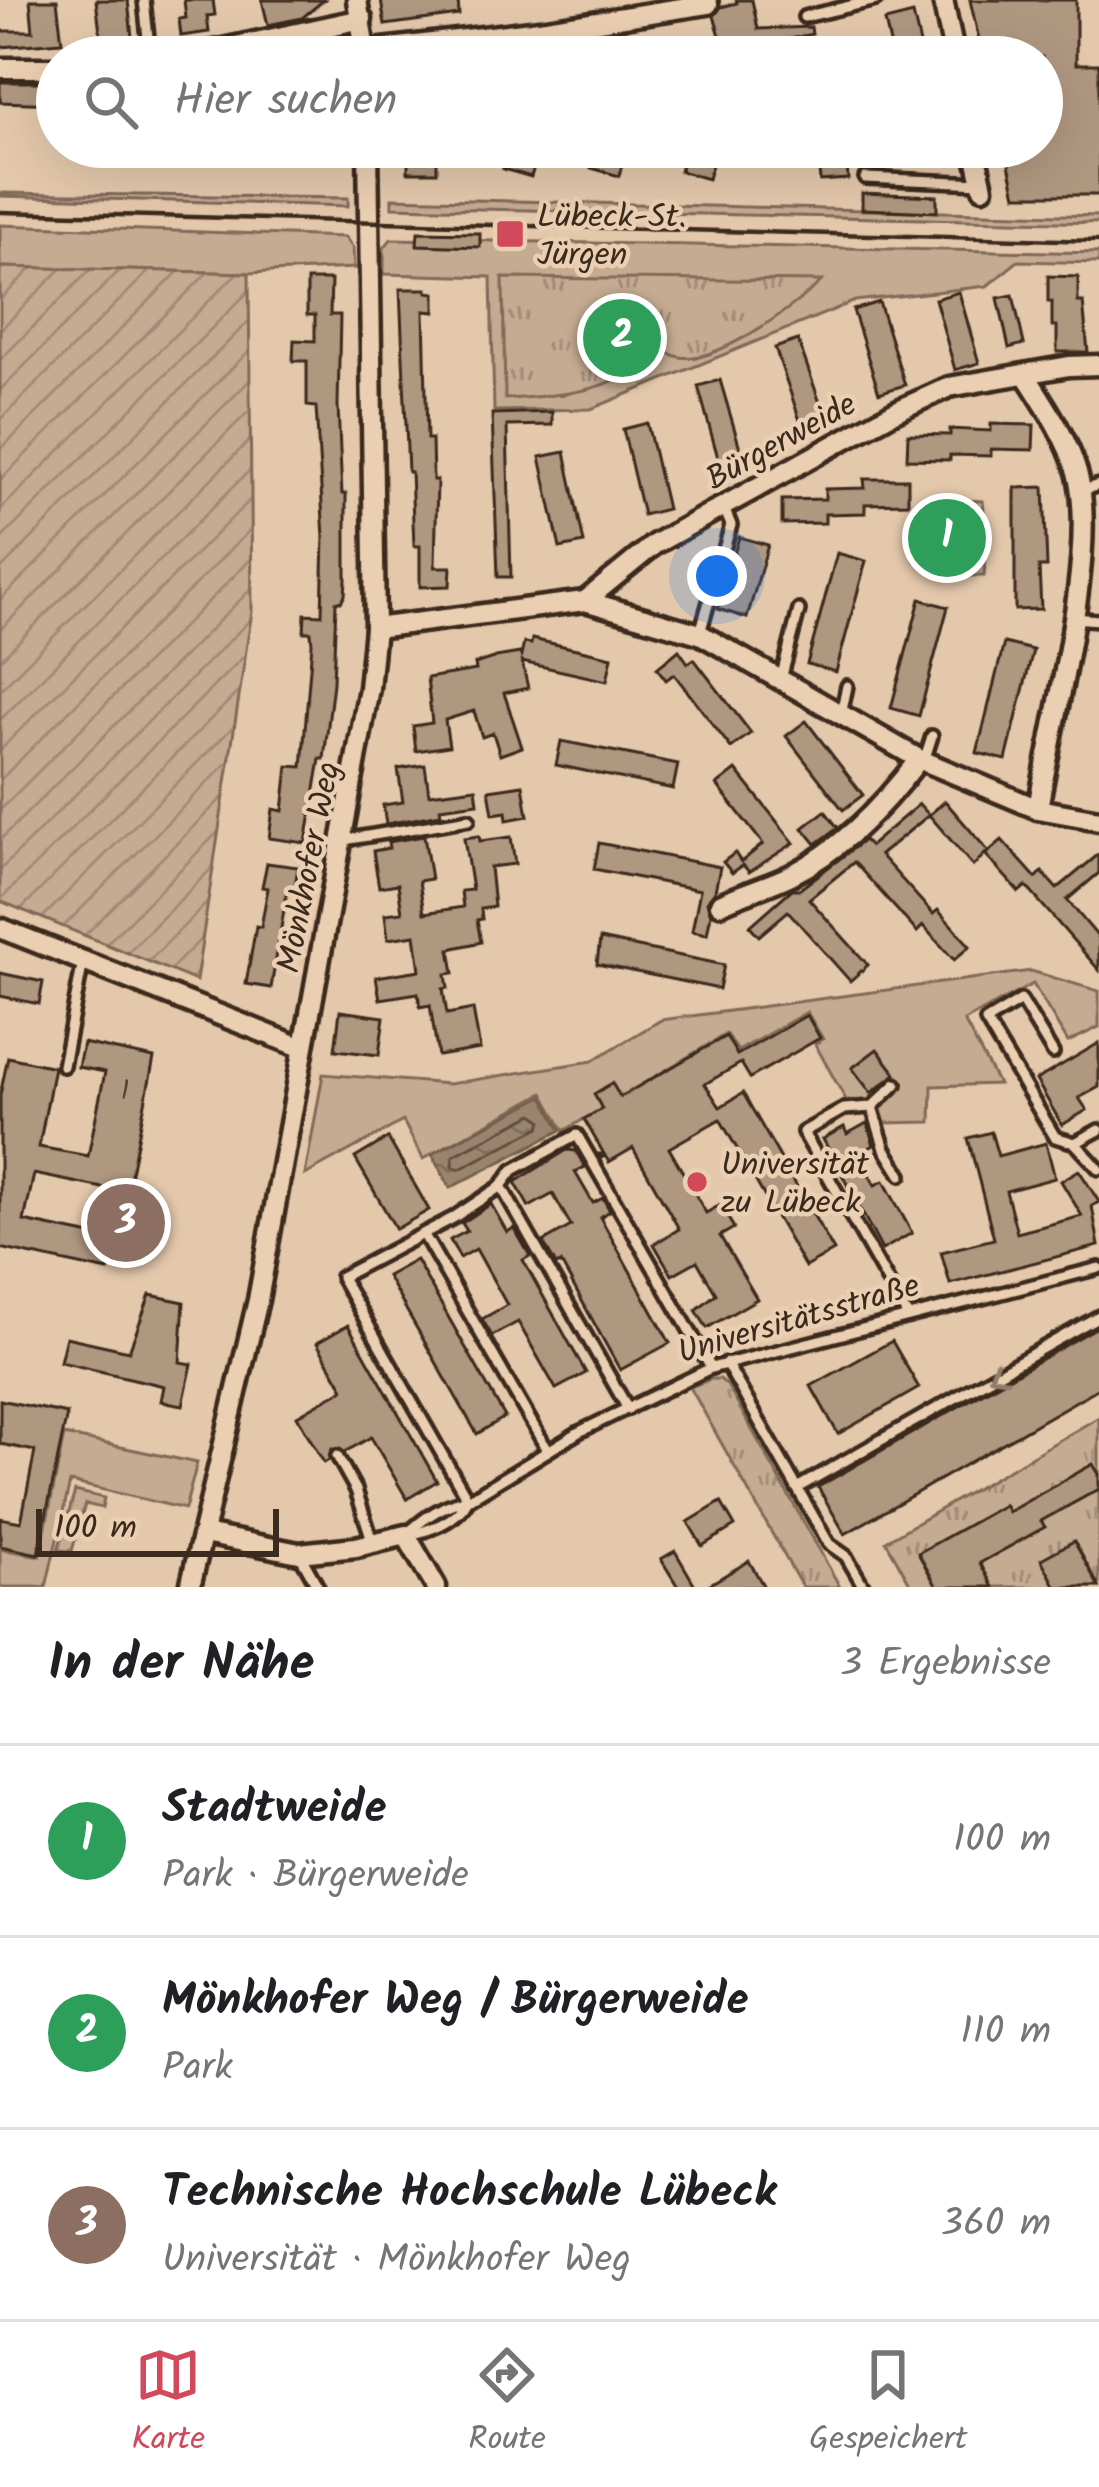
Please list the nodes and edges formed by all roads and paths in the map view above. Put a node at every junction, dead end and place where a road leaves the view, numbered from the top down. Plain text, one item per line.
1 (144, 0) edge
2 (876, 0) edge
3 (943, 0) edge
4 (715, 2) edge
5 (359, 10) edge
6 (804, 17) dead end
7 (148, 36) edge
8 (263, 36) edge
9 (496, 36) edge
10 (951, 36) edge
11 (0, 68) edge
12 (36, 68) edge
13 (368, 168) edge
14 (979, 168) edge
15 (865, 178) dead end
16 (983, 185) joint
17 (1099, 365) edge
18 (1025, 374) junction
19 (1090, 488) edge
20 (723, 506) junction
21 (585, 601) junction
22 (799, 610) dead end
23 (1073, 618) junction
24 (1099, 620) edge
25 (375, 628) junction
26 (700, 634) junction
27 (781, 680) junction
28 (847, 686) dead end
29 (841, 715) junction
30 (932, 736) dead end
31 (922, 760) junction
32 (1038, 809) junction
33 (469, 819) dead end
34 (1099, 820) edge
35 (344, 840) junction
36 (720, 904) dead end
37 (0, 928) edge
38 (83, 961) junction
39 (303, 1048) junction
40 (1053, 1053) dead end
41 (63, 1066) dead end
42 (896, 1084) dead end
43 (872, 1108) junction
44 (1099, 1130) edge
45 (1075, 1143) junction
46 (1099, 1169) edge
47 (901, 1175) dead end
48 (501, 1186) junction
49 (424, 1235) junction
50 (1099, 1268) edge
51 (907, 1316) junction
52 (1099, 1316) edge
53 (726, 1364) junction
54 (711, 1368) junction
55 (628, 1409) junction
56 (548, 1451) junction
57 (338, 1456) dead end
58 (797, 1488) junction
59 (468, 1500) junction
60 (204, 1534) junction
61 (406, 1535) junction
62 (373, 1543) junction
63 (299, 1553) junction
64 (190, 1587) edge
65 (317, 1587) edge
66 (436, 1587) edge
67 (864, 1587) edge

1 - 7 lane
2 - 6 lane
3 - 10 street
4 - 9 street
5 - 8 street
11 - 12 street
13 - 25 street, Mönkhofer Weg
14 - 16 street
15 - 16 lane
17 - 18 street, Bürgerweide
18 - 19 street
18 - 20 street, Bürgerweide
19 - 23 street
20 - 21 street, Bürgerweide
20 - 26 lane
21 - 25 street
21 - 26 street
22 - 27 lane
23 - 24 lane
23 - 32 street
25 - 35 street, Mönkhofer Weg
26 - 27 street
27 - 29 street
28 - 29 lane
29 - 31 street
30 - 31 lane
31 - 32 street
31 - 36 street
32 - 34 street
33 - 35 lane
35 - 39 street, Mönkhofer Weg
37 - 38 street
38 - 39 street
38 - 41 lane
39 - 60 street, Mönkhofer Weg
40 - 45 lane
42 - 43 lane
43 - 47 lane
43 - 51 lane
44 - 45 lane
45 - 46 lane
48 - 49 lane
48 - 54 lane
48 - 55 lane
49 - 56 lane
49 - 59 lane
50 - 51 lane, Universitätsstraße
51 - 53 lane, Universitätsstraße
52 -> 58 lane
53 - 54 lane, Universitätsstraße
53 - 58 lane
54 - 55 lane, Universitätsstraße
55 - 56 lane, Universitätsstraße
56 - 59 lane, Universitätsstraße
57 - 62 lane
58 - 67 lane
59 - 61 lane, Universitätsstraße
60 - 63 street, Universitätsstraße
60 - 64 street, Mönkhofer Weg
61 - 62 street, Universitätsstraße
61 - 66 street
62 - 63 street, Universitätsstraße
63 - 65 lane

